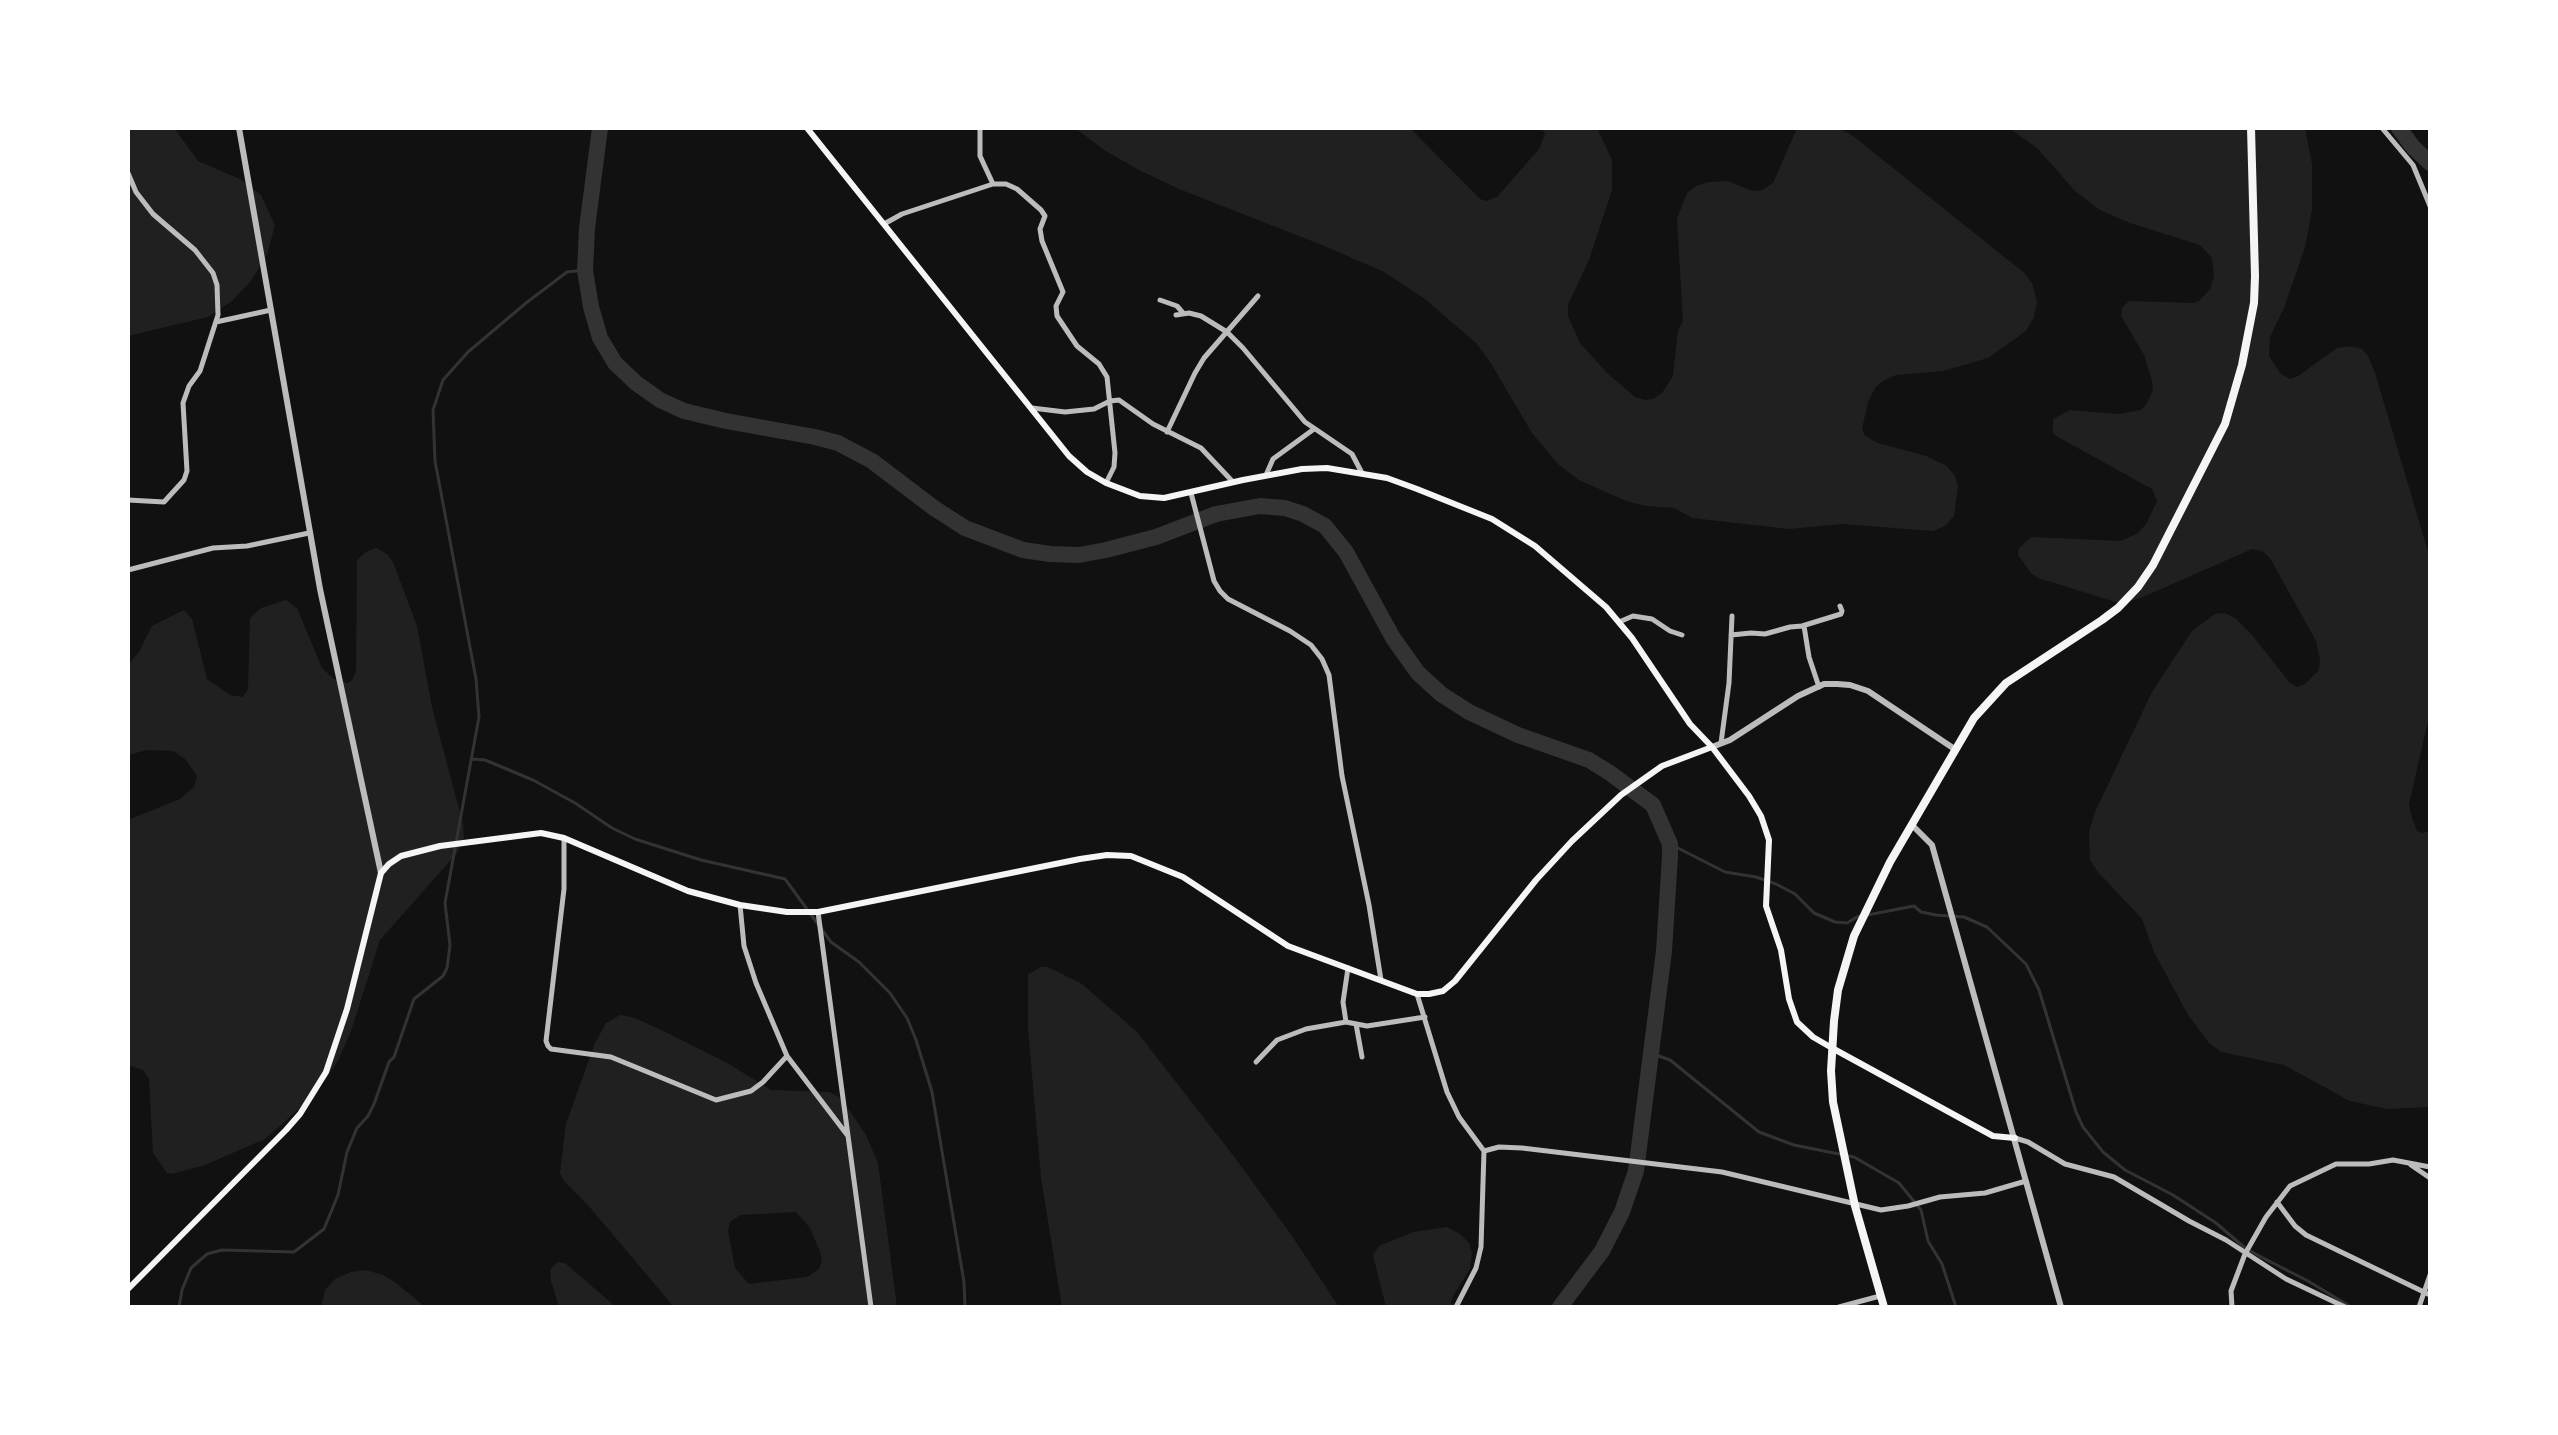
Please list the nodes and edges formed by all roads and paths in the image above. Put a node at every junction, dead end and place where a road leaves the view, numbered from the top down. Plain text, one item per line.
1 (239, 128) edge
2 (807, 128) edge
3 (980, 128) edge
4 (2382, 128) edge
5 (2251, 130) edge
6 (128, 173) edge
7 (993, 184) junction
8 (2430, 206) edge
9 (884, 224) junction
10 (1258, 296) dead end
11 (1160, 300) dead end
12 (271, 310) junction
13 (1184, 314) junction
14 (1176, 315) dead end
15 (216, 322) junction
16 (1227, 332) junction
17 (1110, 401) junction
18 (1032, 408) junction
19 (1314, 429) junction
20 (1167, 432) junction
21 (1362, 473) junction
22 (1266, 475) junction
23 (1233, 482) junction
24 (1106, 483) junction
25 (1191, 493) junction
26 (128, 500) edge
27 (309, 533) junction
28 (128, 570) edge
29 (1840, 606) dead end
30 (1732, 616) dead end
31 (1619, 622) junction
32 (1804, 625) junction
33 (1682, 635) dead end
34 (1731, 635) junction
35 (1819, 687) junction
36 (1721, 743) junction
37 (1712, 747) junction
38 (1956, 750) junction
39 (1912, 825) junction
40 (564, 838) junction
41 (381, 873) junction
42 (740, 905) junction
43 (818, 912) junction
44 (1348, 968) junction
45 (1381, 980) junction
46 (1417, 994) junction
47 (1425, 1017) junction
48 (1346, 1022) junction
49 (1356, 1024) junction
50 (1832, 1048) junction
51 (787, 1056) junction
52 (1362, 1057) dead end
53 (1256, 1062) dead end
54 (849, 1137) junction
55 (2015, 1138) junction
56 (1484, 1151) junction
57 (2410, 1165) junction
58 (2430, 1167) edge
59 (2430, 1178) edge
60 (2026, 1181) junction
61 (2277, 1202) junction
62 (1855, 1206) junction
63 (2245, 1254) junction
64 (2430, 1275) edge
65 (128, 1289) edge
66 (2427, 1293) edge
67 (1880, 1296) junction
68 (871, 1307) edge
69 (1456, 1307) edge
70 (1839, 1307) edge
71 (1884, 1307) edge
72 (2061, 1307) edge
73 (2232, 1307) edge
74 (2345, 1307) edge
75 (2419, 1307) edge

1 - 12 street
2 - 9 main road
3 - 7 street
4 - 8 street
5 - 38 highway
6 - 15 street
7 - 9 street
7 - 17 street
9 - 18 main road
10 - 16 street
11 - 13 street
12 - 15 street
12 - 27 street
13 - 14 street
13 - 16 street
15 - 26 street
16 - 19 street
16 - 20 street
17 - 18 street
17 - 20 street
17 - 24 street
18 - 24 main road
19 - 21 street
19 - 22 street
20 - 23 street
21 - 22 main road
21 - 31 main road
22 - 23 main road
23 - 25 main road
24 - 25 main road
25 - 45 street
27 - 28 street
27 - 41 street
29 - 32 street
30 - 34 street
31 - 33 street
31 - 37 main road
32 - 34 street
32 - 35 street
34 - 36 street
35 - 36 street
35 - 38 street
36 - 37 street
37 - 46 main road
37 - 50 main road
38 - 39 highway
39 - 50 highway
39 - 55 street
40 - 41 main road
40 - 42 main road
40 - 51 street
41 - 65 main road
42 - 43 main road
42 - 51 street
43 - 44 main road
43 - 54 street
44 - 45 main road
44 - 48 street
45 - 46 main road
46 - 47 street
47 - 49 street
47 - 56 street
48 - 49 street
48 - 53 street
49 - 52 street
50 - 55 main road
50 - 62 highway
51 - 54 street
54 - 68 street
55 - 60 street
55 - 63 street
56 - 62 street
56 - 69 street
57 - 58 street
57 - 59 street
57 - 61 street
60 - 62 street
60 - 72 street
61 - 63 street
61 - 66 street
62 - 67 highway
63 - 73 street
63 - 74 street
64 - 66 street
66 - 75 street
67 - 70 street
67 - 71 highway

